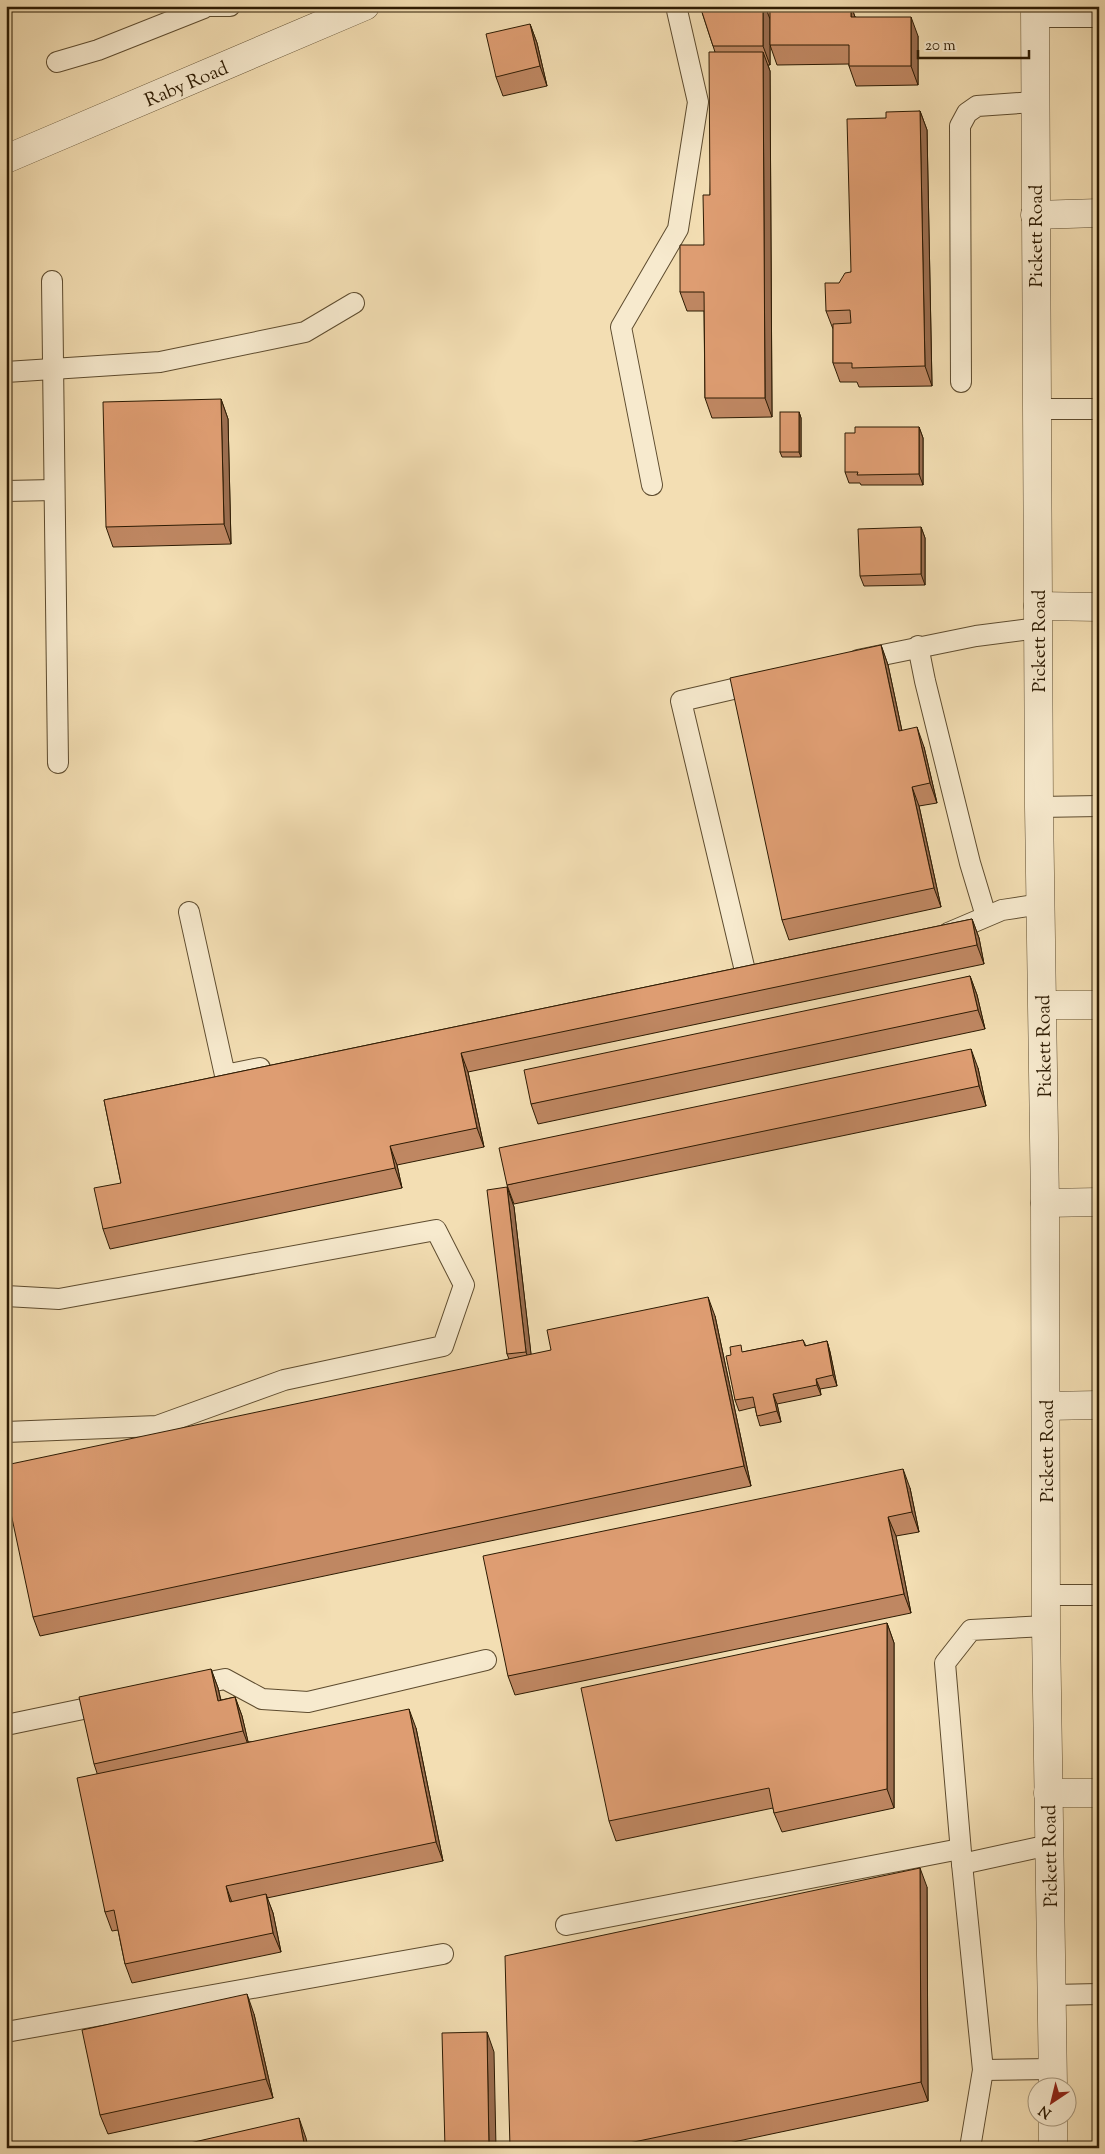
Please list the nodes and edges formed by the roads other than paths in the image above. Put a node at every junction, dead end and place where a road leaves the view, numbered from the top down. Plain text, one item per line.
1 (230, 6) edge
2 (365, 6) edge
3 (676, 6) edge
4 (203, 7) edge
5 (1035, 12) edge
6 (1099, 17) edge
7 (57, 62) dead end
8 (1034, 102) junction
9 (6, 159) edge
10 (1099, 213) edge
11 (1035, 215) junction
12 (52, 281) dead end
13 (354, 303) dead end
14 (53, 369) junction
15 (6, 372) edge
16 (960, 382) dead end
17 (1036, 409) junction
18 (1099, 409) edge
19 (652, 485) dead end
20 (54, 490) junction
21 (6, 492) edge
22 (1099, 607) edge
23 (1038, 617) junction
24 (918, 646) junction
25 (842, 664) edge
26 (775, 680) edge
27 (58, 763) dead end
28 (1099, 806) edge
29 (1039, 807) junction
30 (1041, 904) junction
31 (188, 912) dead end
32 (986, 916) junction
33 (930, 937) edge
34 (766, 971) edge
35 (1043, 1005) junction
36 (1099, 1005) edge
37 (274, 1065) edge
38 (1099, 1202) edge
39 (1045, 1203) junction
40 (6, 1296) edge
41 (1099, 1405) edge
42 (1046, 1406) junction
43 (6, 1432) edge
44 (1046, 1595) junction
45 (1099, 1595) edge
46 (1046, 1626) junction
47 (486, 1660) dead end
48 (168, 1691) edge
49 (130, 1699) edge
50 (6, 1724) edge
51 (1048, 1793) junction
52 (1099, 1793) edge
53 (1049, 1845) junction
54 (961, 1857) junction
55 (566, 1925) dead end
56 (443, 1954) dead end
57 (1099, 1994) edge
58 (1052, 1995) junction
59 (6, 2032) edge
60 (983, 2070) junction
61 (1035, 2076) edge
62 (1052, 2076) edge
63 (1053, 2126) edge
64 (970, 2148) edge
65 (1053, 2148) edge

1 - 4 lane
2 - 9 street, Raby Road
3 - 19 lane
4 - 7 lane
5 - 6 lane
5 - 8 street, Pickett Road
8 - 11 street, Pickett Road
8 - 16 lane
10 - 11 street
11 - 17 street, Pickett Road
12 - 14 lane
13 - 14 lane
14 - 15 lane
14 - 20 lane
17 - 18 lane
17 - 23 street, Pickett Road
20 - 21 lane
20 - 27 lane
22 - 23 street
23 - 24 lane
23 - 29 street, Pickett Road
24 - 25 lane
24 - 32 lane
26 - 34 lane
28 - 29 lane
29 - 30 street, Pickett Road
30 - 32 lane
30 - 35 street, Pickett Road
31 - 37 lane
32 - 33 lane
35 - 36 street
35 - 39 street, Pickett Road
38 - 39 street
39 - 42 street, Pickett Road
40 - 43 lane
41 - 42 street
42 - 44 street, Pickett Road
44 - 45 lane
44 - 46 street, Pickett Road
46 - 51 street, Pickett Road
46 - 54 lane
47 - 48 lane
49 - 50 lane
51 - 52 street
51 - 53 street, Pickett Road
53 - 54 lane
53 - 58 street, Pickett Road
54 - 55 lane
54 - 60 lane
56 - 59 lane
57 - 58 lane
58 - 62 street, Pickett Road
60 - 61 lane
60 - 64 lane
63 - 65 street

